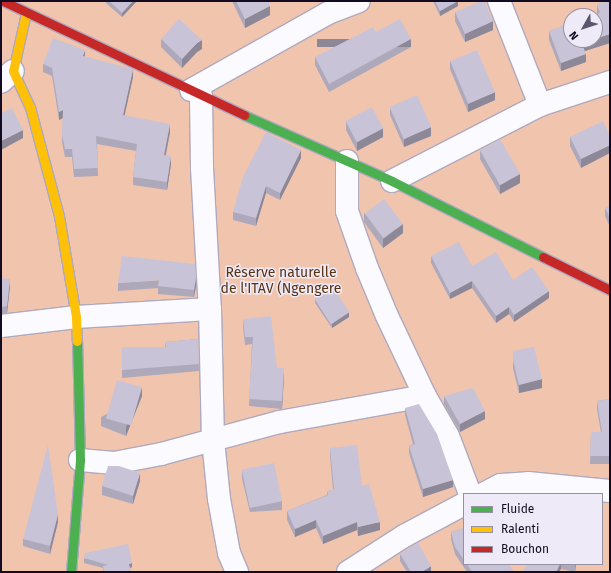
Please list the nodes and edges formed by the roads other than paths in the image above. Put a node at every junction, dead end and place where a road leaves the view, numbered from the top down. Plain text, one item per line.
1 (3, 1) edge
2 (359, 1) edge
3 (499, 1) edge
4 (325, 7) edge
5 (26, 13) junction
6 (7, 76) edge
7 (610, 82) edge
8 (196, 93) junction
9 (540, 105) junction
10 (347, 161) junction
11 (392, 181) junction
12 (610, 290) edge
13 (210, 309) junction
14 (76, 317) junction
15 (1, 326) edge
16 (426, 396) junction
17 (213, 440) junction
18 (80, 460) junction
19 (610, 491) edge
20 (470, 493) edge
21 (485, 493) edge
22 (463, 505) edge
23 (71, 572) edge
24 (237, 572) edge
25 (348, 572) edge

1 - 5 street
2 - 4 street
3 - 9 street
4 - 8 street
5 - 6 street
5 - 8 street
6 - 14 street
7 - 9 street
8 - 10 street
8 - 13 street
9 - 11 street
10 - 11 street
10 - 16 street
11 - 12 street
13 - 14 street
13 - 17 street
14 - 15 street
14 - 18 street
16 - 17 street
16 - 20 street
17 - 18 street
17 - 24 street
18 - 23 street
19 - 21 street
22 - 25 street

